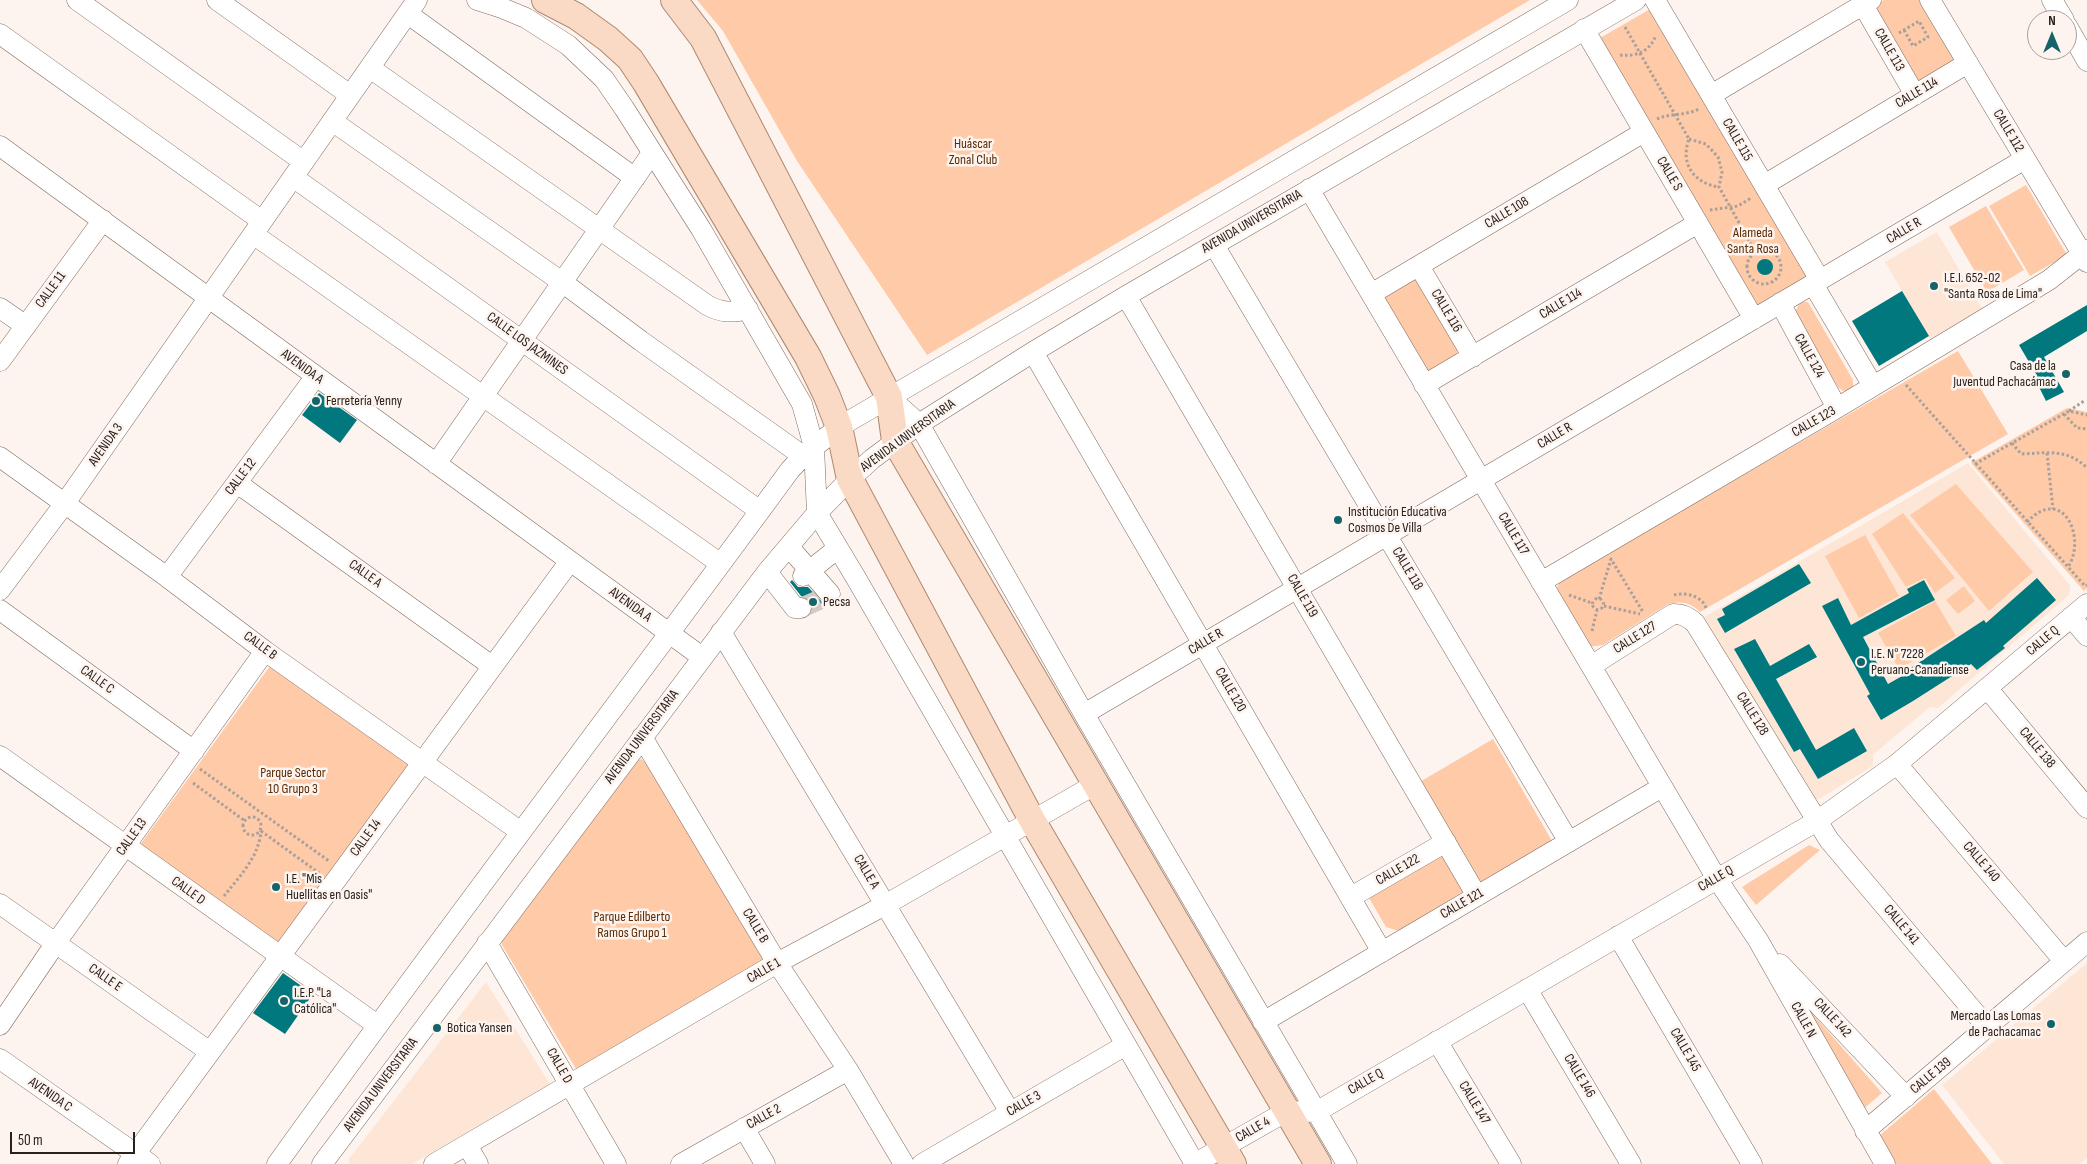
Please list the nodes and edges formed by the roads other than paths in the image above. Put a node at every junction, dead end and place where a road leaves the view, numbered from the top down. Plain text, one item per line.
1 (77, 0) edge
2 (217, 0) edge
3 (476, 0) edge
4 (545, 0) edge
5 (674, 0) edge
6 (1568, 0) edge
7 (1636, 0) edge
8 (1656, 0) edge
9 (1930, 0) edge
10 (1867, 2) edge
11 (412, 7) edge
12 (1584, 29) junction
13 (0, 34) edge
14 (2077, 44) edge
15 (2087, 61) edge
16 (1968, 63) junction
17 (370, 68) junction
18 (350, 95) junction
19 (1711, 95) junction
20 (1914, 95) junction
21 (332, 121) junction
22 (1644, 132) junction
23 (0, 146) edge
24 (652, 152) junction
25 (2025, 159) junction
26 (299, 169) junction
27 (635, 178) junction
28 (1764, 185) junction
29 (1309, 189) junction
30 (103, 220) junction
31 (1698, 223) junction
32 (258, 227) junction
33 (599, 230) junction
34 (1214, 245) junction
35 (2085, 255) edge
36 (1419, 266) junction
37 (562, 282) junction
38 (1816, 282) junction
39 (1371, 294) junction
40 (1126, 296) junction
41 (208, 298) junction
42 (1780, 304) junction
43 (0, 308) edge
44 (748, 309) junction
45 (1754, 319) junction
46 (26, 326) junction
47 (522, 340) junction
48 (1033, 352) junction
49 (1472, 356) junction
50 (0, 361) edge
51 (316, 376) junction
52 (1424, 385) junction
53 (1874, 386) junction
54 (484, 396) junction
55 (890, 397) junction
56 (1837, 408) junction
57 (919, 424) junction
58 (840, 427) junction
59 (896, 441) junction
60 (808, 452) junction
61 (0, 457) edge
62 (436, 464) junction
63 (850, 479) junction
64 (1481, 480) junction
65 (237, 483) junction
66 (65, 503) junction
67 (760, 511) junction
68 (817, 513) junction
69 (1387, 535) junction
70 (789, 547) junction
71 (838, 548) junction
72 (570, 561) junction
73 (721, 564) junction
74 (767, 572) junction
75 (167, 577) junction
76 (856, 578) junction
77 (797, 581) junction
78 (1541, 582) junction
79 (1297, 588) junction
80 (0, 590) edge
81 (2087, 604) edge
82 (801, 608) dead end
83 (0, 610) edge
84 (2071, 617) junction
85 (1688, 618) joint
86 (721, 632) junction
87 (670, 634) junction
88 (2087, 636) edge
89 (1203, 643) junction
90 (265, 651) junction
91 (702, 657) junction
92 (492, 666) junction
93 (1591, 666) junction
94 (1987, 688) junction
95 (1084, 714) junction
96 (642, 737) junction
97 (0, 756) edge
98 (199, 760) junction
99 (422, 761) junction
100 (1897, 764) junction
101 (1096, 784) junction
102 (1662, 787) junction
103 (2087, 808) edge
104 (1032, 820) junction
105 (1817, 820) junction
106 (521, 832) junction
107 (1004, 836) junction
108 (1446, 842) junction
109 (1569, 842) junction
110 (126, 846) junction
111 (1717, 879) junction
112 (1477, 896) junction
113 (1351, 897) junction
114 (0, 904) edge
115 (885, 905) junction
116 (1618, 936) junction
117 (1758, 940) junction
118 (2087, 942) edge
119 (488, 943) junction
120 (55, 944) junction
121 (1382, 952) junction
122 (280, 956) junction
123 (2064, 962) junction
124 (777, 963) junction
125 (1527, 989) junction
126 (1263, 1022) junction
127 (0, 1025) edge
128 (376, 1025) junction
129 (1987, 1027) junction
130 (1437, 1041) junction
131 (1126, 1045) junction
132 (210, 1052) junction
133 (0, 1060) edge
134 (848, 1070) junction
135 (570, 1086) junction
136 (1906, 1097) junction
137 (1287, 1111) junction
138 (1010, 1112) junction
139 (1316, 1112) junction
140 (744, 1128) junction
141 (1865, 1131) junction
142 (467, 1145) junction
143 (1228, 1156) edge
144 (138, 1161) edge
145 (326, 1162) edge
146 (277, 1164) edge
147 (434, 1164) edge
148 (478, 1164) edge
149 (616, 1164) edge
150 (681, 1164) edge
151 (765, 1164) edge
152 (904, 1164) edge
153 (922, 1164) edge
154 (1195, 1164) edge
155 (1318, 1164) edge
156 (1347, 1164) edge
157 (1511, 1164) edge
158 (1631, 1164) edge
159 (1752, 1164) edge
160 (1885, 1164) edge

1 - 26 street, CALLE LOS JAZMINES
2 - 18 street
3 - 24 street
4 - 58 main road
5 - 55 main road
6 - 55 street
7 - 12 street, AVENIDA UNIVERSITARIA
8 - 19 street, CALLE 115
9 - 16 street, CALLE 112
10 - 19 street
10 - 20 street, CALLE 113
11 - 17 street, AVENIDA 3
11 - 27 street
12 - 22 street, CALLE S
12 - 29 street, AVENIDA UNIVERSITARIA
13 - 32 street
14 - 15 street
16 - 20 street, CALLE 114
16 - 25 street, CALLE 112
17 - 18 street, AVENIDA 3
17 - 33 street
18 - 21 street, AVENIDA 3
19 - 28 street, CALLE 115
20 - 28 street, CALLE 114
21 - 26 street, AVENIDA 3
21 - 37 street
22 - 31 street, CALLE S
22 - 36 street, CALLE 108
23 - 30 street, AVENIDA A
24 - 27 street
24 - 44 street
25 - 35 street, CALLE 112
25 - 38 street, CALLE R
26 - 32 street, AVENIDA 3
26 - 47 street, CALLE LOS JAZMINES
27 - 33 street
28 - 38 street, CALLE 115
29 - 34 street, AVENIDA UNIVERSITARIA
29 - 39 street, CALLE 117
30 - 41 street, AVENIDA A
30 - 46 street, CALLE 11
31 - 45 street, CALLE S
31 - 49 street, CALLE 114
32 - 41 street, AVENIDA 3
32 - 54 street
33 - 37 street
33 - 44 street
34 - 40 street, AVENIDA UNIVERSITARIA
34 - 69 street, CALLE 118
35 - 53 street, CALLE 123
36 - 39 street, CALLE 108
36 - 49 street, CALLE 116
37 - 47 street
37 - 60 street
38 - 42 street, CALLE R
38 - 53 street, CALLE 115
39 - 52 street, CALLE 117
40 - 48 street, AVENIDA UNIVERSITARIA
40 - 79 street, CALLE 119
41 - 51 street, AVENIDA A
41 - 66 street, AVENIDA 3
42 - 45 street, CALLE R
42 - 56 street, CALLE 124
43 - 46 street
44 - 60 street
45 - 64 street, CALLE R
46 - 50 street, CALLE 11
47 - 54 street
47 - 67 street, CALLE LOS JAZMINES
48 - 57 street, AVENIDA UNIVERSITARIA
48 - 89 street, CALLE 120
49 - 52 street, CALLE 114
51 - 62 street, AVENIDA A
51 - 65 street, CALLE 12
52 - 64 street, CALLE 117
53 - 56 street, CALLE 123
54 - 62 street
54 - 73 street
55 - 57 street
55 - 58 street
55 - 59 main road
56 - 78 street, CALLE 123
57 - 59 street, AVENIDA UNIVERSITARIA
57 - 95 street
58 - 60 street
58 - 63 main road
59 - 63 street, AVENIDA UNIVERSITARIA
59 - 101 main road
60 - 67 street
60 - 68 street
61 - 66 street, CALLE B
62 - 72 street, AVENIDA A
63 - 68 street, AVENIDA UNIVERSITARIA
63 - 104 main road
64 - 69 street, CALLE R
64 - 78 street, CALLE 117
65 - 75 street, CALLE 12
65 - 92 street, CALLE A
66 - 75 street, CALLE B
66 - 80 street, AVENIDA 3
67 - 73 street
68 - 70 street, AVENIDA UNIVERSITARIA
68 - 71 street
69 - 79 street, CALLE R
69 - 109 street, CALLE 118
70 - 74 street, AVENIDA UNIVERSITARIA
70 - 77 street
71 - 76 street
71 - 77 street
72 - 87 street, AVENIDA A
72 - 92 street, CALLE 14
73 - 87 street
74 - 77 street
74 - 86 street, AVENIDA UNIVERSITARIA
75 - 90 street, CALLE B
76 - 77 street
76 - 107 street
77 - 82 street
78 - 93 street, CALLE 117
79 - 89 street, CALLE R
79 - 108 street, CALLE 119
81 - 84 street, CALLE Q
83 - 98 street, CALLE C
84 - 88 street
84 - 94 street, CALLE Q
85 - 93 street, CALLE 127
85 - 105 street, CALLE 128
86 - 91 street, AVENIDA UNIVERSITARIA
86 - 115 street, CALLE A
87 - 91 street, AVENIDA A
87 - 106 street
89 - 95 street, CALLE R
89 - 113 street, CALLE 120
90 - 98 street, CALLE 13
90 - 99 street, CALLE B
91 - 96 street, AVENIDA UNIVERSITARIA
92 - 99 street, CALLE 14
93 - 102 street, CALLE 117
94 - 100 street, CALLE Q
94 - 103 street, CALLE 138
95 - 126 street
96 - 119 street, AVENIDA UNIVERSITARIA
96 - 124 street, CALLE B
97 - 110 street, CALLE D
98 - 110 street, CALLE 13
99 - 106 street, CALLE B
99 - 122 street, CALLE 14
100 - 105 street, CALLE Q
100 - 123 street, CALLE 140
101 - 104 street, CALLE 1
101 - 137 main road
102 - 109 street, CALLE 121
102 - 111 street, CALLE 117
104 - 107 street, CALLE 1
104 - 143 main road
105 - 111 street, CALLE Q
105 - 129 street, CALLE 141
106 - 128 street
107 - 115 street, CALLE 1
107 - 131 street
108 - 112 street, CALLE 119
108 - 113 street, CALLE 122
109 - 112 street, CALLE 121
110 - 120 street, CALLE 13
110 - 122 street, CALLE D
111 - 116 street, CALLE Q
111 - 117 street, CALLE N
112 - 121 street, CALLE 121
113 - 121 street, CALLE 120
114 - 120 street, CALLE E
115 - 124 street, CALLE 1
115 - 138 street, CALLE A
116 - 125 street, CALLE Q
116 - 159 street, CALLE 145
117 - 136 street, CALLE 142
117 - 141 street, CALLE N
118 - 123 street, CALLE 139
119 - 135 street, CALLE D
119 - 145 street, AVENIDA UNIVERSITARIA
120 - 127 street, CALLE 13
120 - 132 street, CALLE E
121 - 126 street, CALLE 121
122 - 128 street, CALLE D
122 - 132 street, CALLE 14
123 - 129 street, CALLE 139
124 - 134 street, CALLE B
124 - 135 street, CALLE 1
125 - 130 street, CALLE Q
125 - 158 street, CALLE 146
126 - 139 street
128 - 146 street
129 - 136 street, CALLE 139
130 - 139 street, CALLE Q
130 - 157 street, CALLE 147
131 - 138 street, CALLE 3
131 - 154 street
132 - 144 street, CALLE 14
133 - 144 street, AVENIDA C
134 - 140 street, CALLE 2
134 - 152 street, CALLE B
135 - 142 street, CALLE 1
135 - 149 street, CALLE D
136 - 141 street, CALLE 139
137 - 139 street, CALLE 4
137 - 143 street, CALLE 4
137 - 155 main road
138 - 153 street, CALLE 3
139 - 156 street
140 - 150 street, CALLE 2
140 - 151 street
141 - 160 street, CALLE N
142 - 147 street, CALLE 1
142 - 148 street
143 - 154 street, CALLE 4

